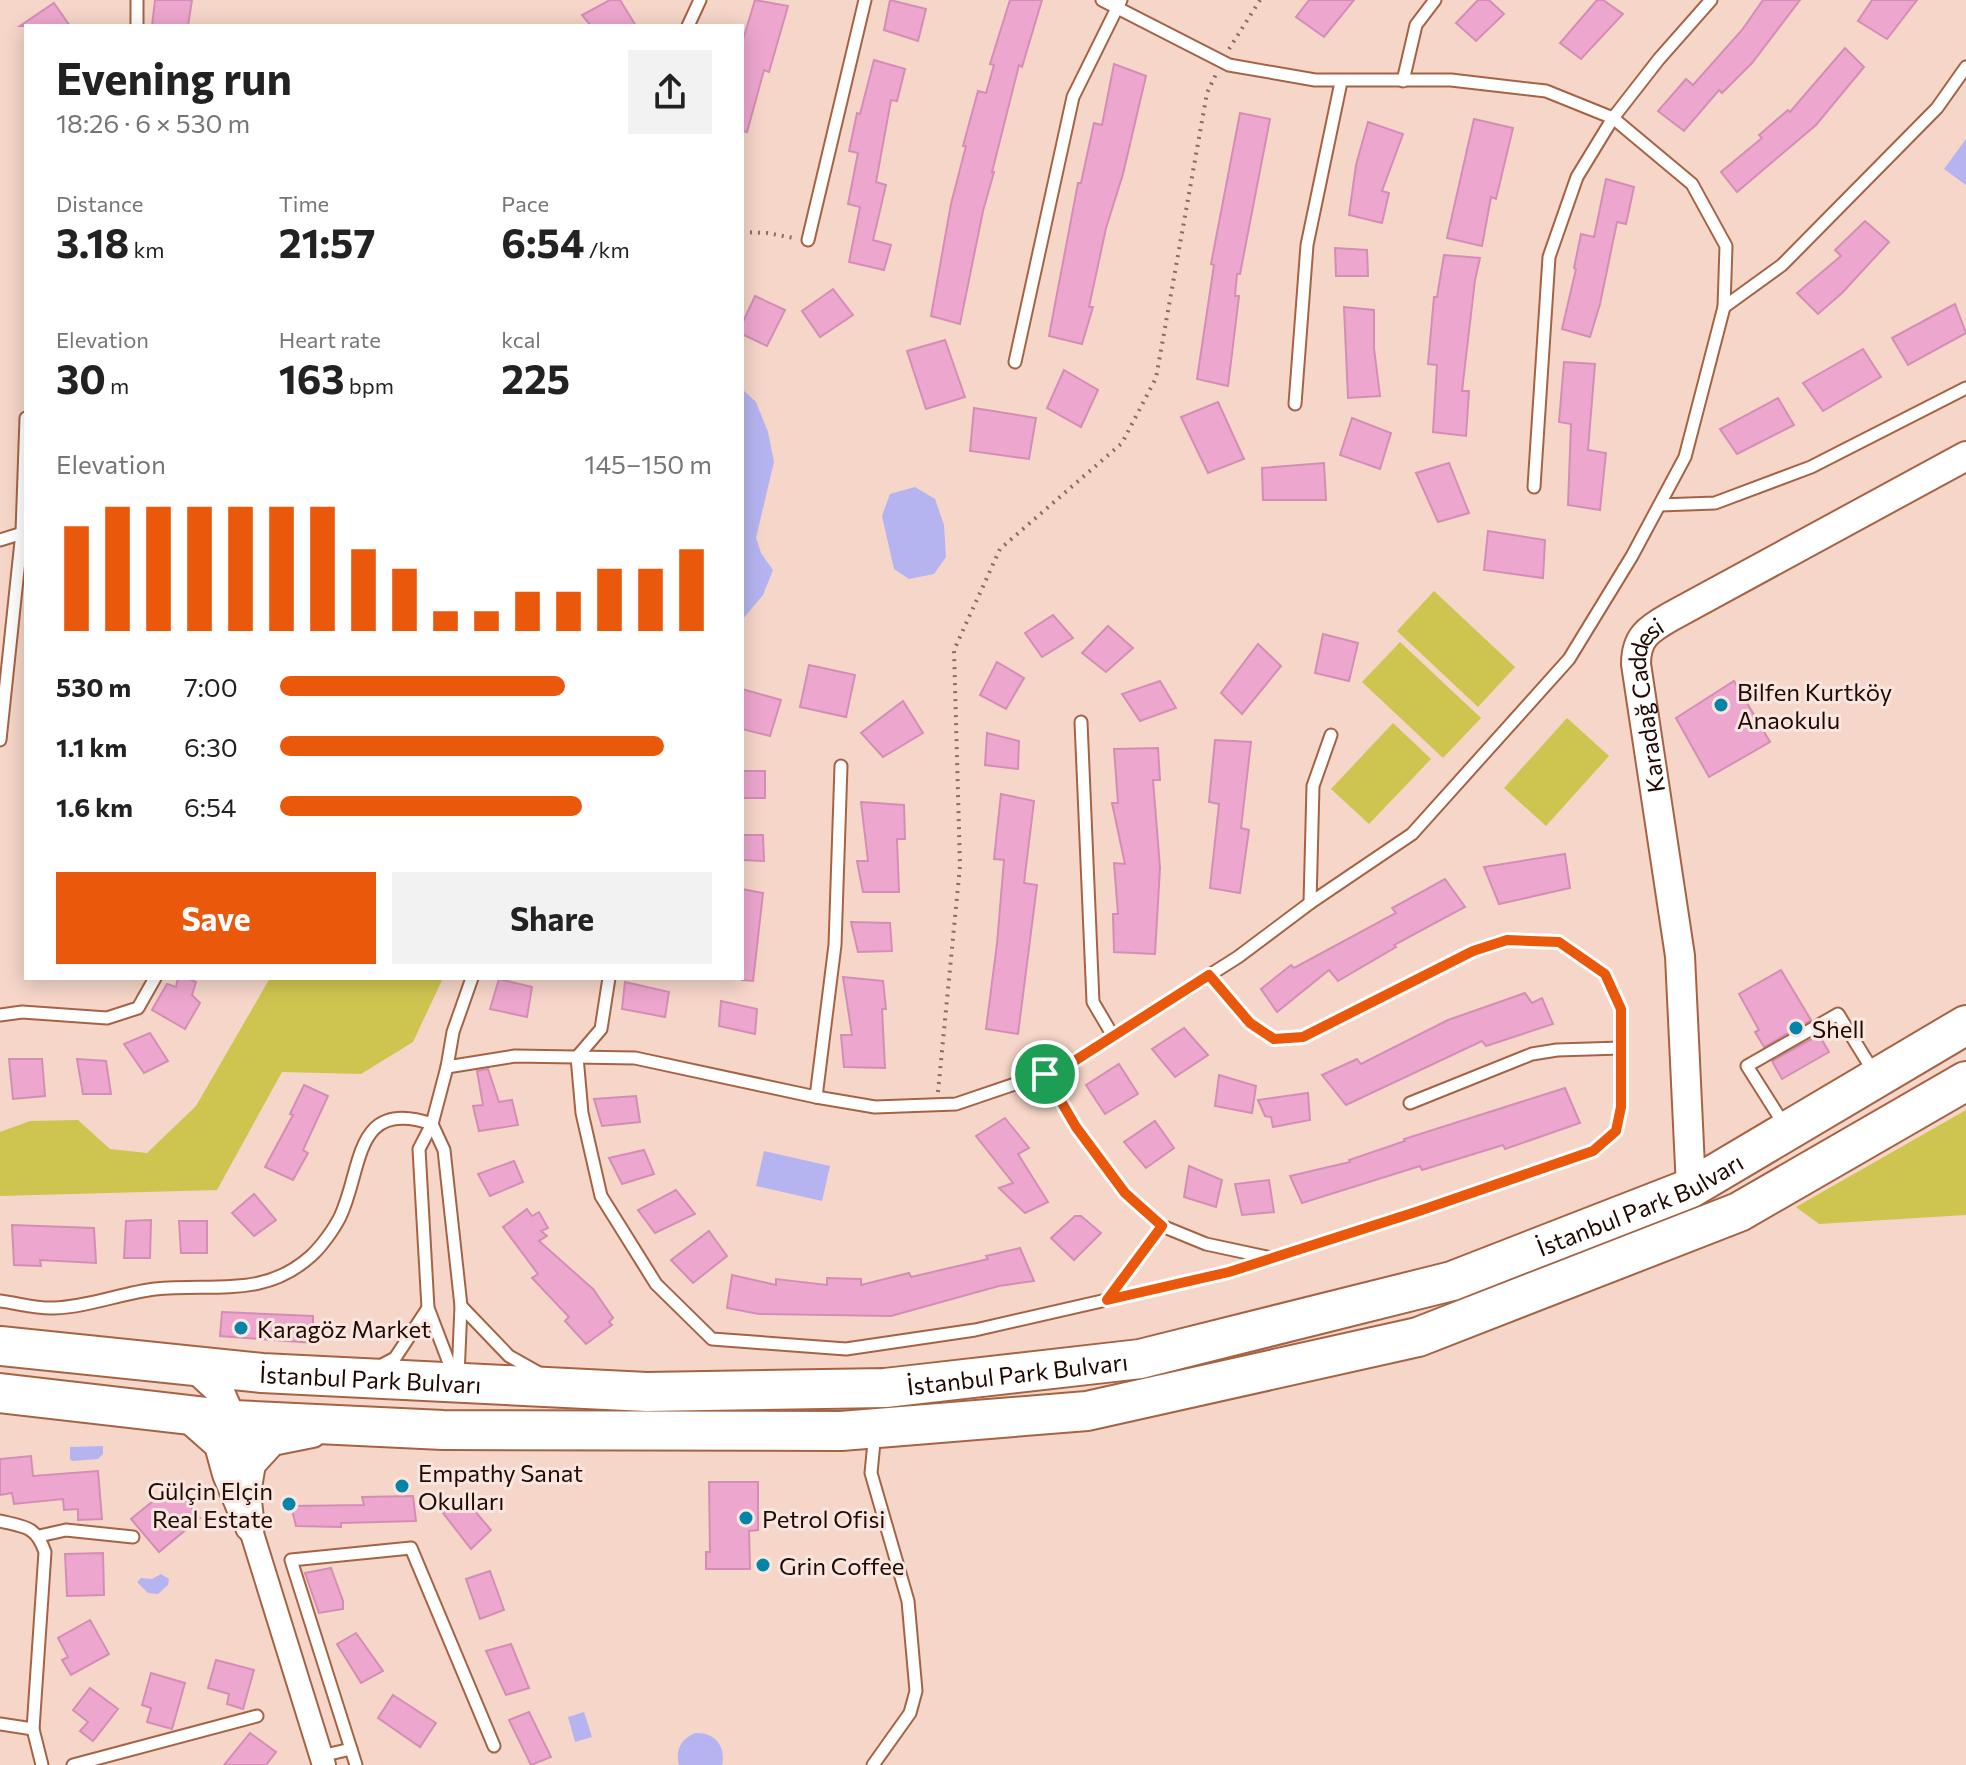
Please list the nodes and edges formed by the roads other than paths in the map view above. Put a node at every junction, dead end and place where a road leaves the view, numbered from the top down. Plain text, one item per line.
1 (137, 0) edge
2 (865, 0) edge
3 (1102, 0) edge
4 (1435, 0) edge
5 (1711, 0) edge
6 (697, 2) edge
7 (1118, 4) edge
8 (137, 24) edge
9 (689, 24) edge
10 (1966, 67) edge
11 (1403, 81) junction
12 (1341, 82) junction
13 (1613, 118) junction
14 (808, 240) road end
15 (1724, 307) junction
16 (1015, 362) dead end
17 (1966, 388) edge
18 (1295, 404) dead end
19 (1966, 456) edge
20 (1534, 487) dead end
21 (1660, 505) junction
22 (24, 532) edge
23 (0, 540) edge
24 (1081, 722) dead end
25 (1331, 735) dead end
26 (0, 740) edge
27 (841, 766) dead end
28 (1310, 903) junction
29 (1209, 975) junction
30 (154, 980) edge
31 (471, 980) edge
32 (609, 980) edge
33 (0, 1015) edge
34 (1966, 1025) edge
35 (1113, 1036) junction
36 (1621, 1048) junction
37 (577, 1057) junction
38 (447, 1067) junction
39 (1045, 1074) junction
40 (1877, 1078) junction
41 (1966, 1081) edge
42 (816, 1097) junction
43 (1410, 1103) dead end
44 (432, 1124) junction
45 (1788, 1131) junction
46 (1691, 1188) junction
47 (1162, 1226) junction
48 (1272, 1258) junction
49 (1107, 1300) junction
50 (0, 1301) edge
51 (461, 1306) junction
52 (428, 1308) junction
53 (0, 1346) edge
54 (194, 1367) junction
55 (262, 1373) junction
56 (359, 1377) junction
57 (457, 1384) junction
58 (566, 1388) junction
59 (0, 1393) edge
60 (227, 1425) junction
61 (343, 1427) junction
62 (875, 1429) junction
63 (464, 1430) junction
64 (251, 1464) junction
65 (0, 1521) edge
66 (250, 1527) junction
67 (39, 1536) junction
68 (133, 1537) dead end
69 (257, 1716) dead end
70 (0, 1724) edge
71 (33, 1729) junction
72 (494, 1746) dead end
73 (351, 1749) junction
74 (323, 1760) edge
75 (42, 1765) edge
76 (73, 1765) edge
77 (356, 1765) edge
78 (873, 1765) edge

1 - 8 lane
2 - 14 lane
3 - 7 lane
4 - 11 lane
5 - 13 lane
6 - 9 lane
7 - 12 lane
7 - 16 lane
10 - 15 lane
11 - 12 lane
11 - 13 lane
12 - 18 lane
13 - 15 lane
13 - 20 lane
15 - 21 lane
17 - 21 lane
19 - 46 street, Karadağ Caddesi
21 - 28 lane
22 - 23 lane
22 - 26 lane
24 - 35 lane
25 - 28 lane
27 - 42 lane
28 - 29 lane
29 - 35 lane
29 - 36 lane
30 - 33 lane
31 - 38 lane
32 - 37 lane
34 - 40 highway, İstanbul Park Bulvarı
35 - 39 lane
36 - 43 lane
36 - 48 lane
37 - 38 lane
37 - 42 lane
37 - 49 lane
38 - 44 lane
39 - 42 lane
39 - 47 lane
40 - 45 highway, İstanbul Park Bulvarı
40 - 45 lane
41 - 62 highway, İstanbul Park Bulvarı
44 - 50 lane
44 - 51 lane
44 - 52 lane
45 - 46 highway, İstanbul Park Bulvarı
46 - 58 highway, İstanbul Park Bulvarı
47 - 48 lane
47 - 49 lane
48 - 49 lane
51 - 57 lane
51 - 58 lane
52 - 56 lane
52 - 57 lane
53 - 54 highway, İstanbul Park Bulvarı
54 - 55 highway, İstanbul Park Bulvarı
54 - 60 street
55 - 56 highway, İstanbul Park Bulvarı
55 - 60 street
56 - 57 highway, İstanbul Park Bulvarı
57 - 58 highway, İstanbul Park Bulvarı
57 - 63 street
59 - 60 highway, İstanbul Park Bulvarı
60 - 61 highway, İstanbul Park Bulvarı
60 - 64 street
60 - 66 street
61 - 63 highway, İstanbul Park Bulvarı
61 - 64 street
62 - 63 highway, İstanbul Park Bulvarı
62 - 78 lane
64 - 66 street
65 - 67 lane
66 - 74 street
67 - 68 lane
67 - 71 lane
69 - 76 lane
70 - 71 lane
71 - 75 lane
72 - 73 lane
73 - 74 lane
73 - 77 lane

